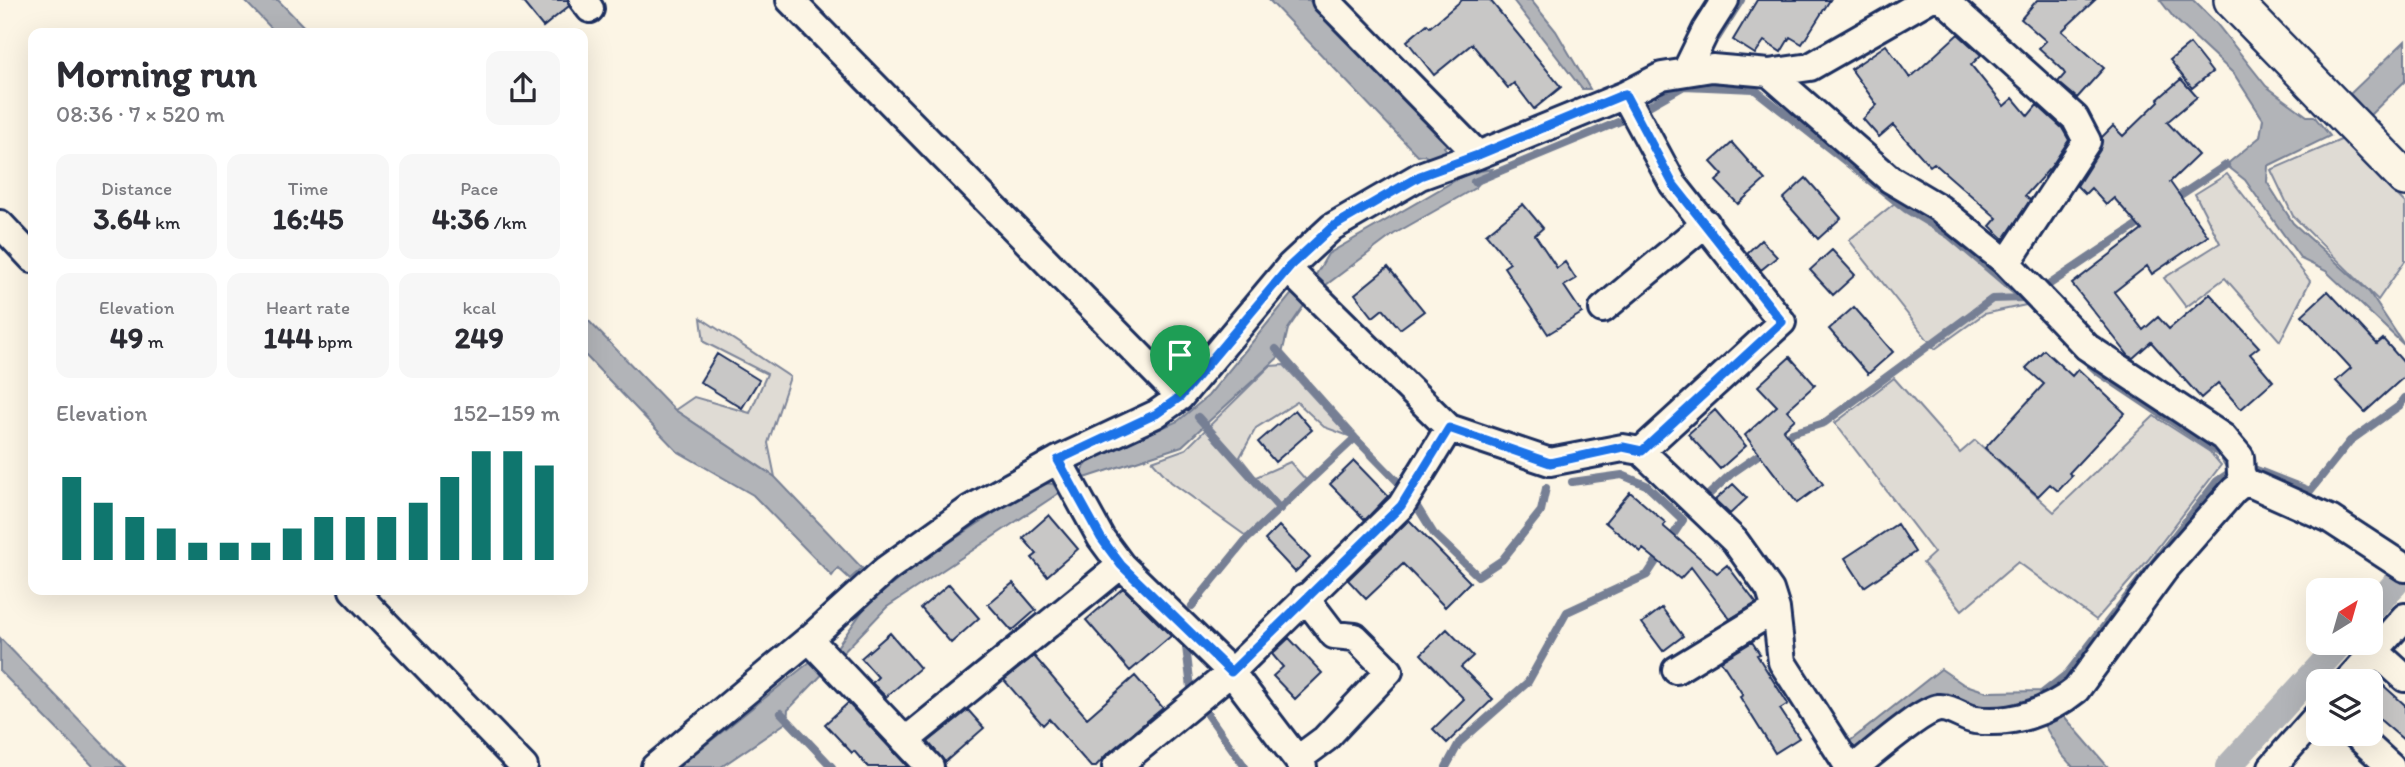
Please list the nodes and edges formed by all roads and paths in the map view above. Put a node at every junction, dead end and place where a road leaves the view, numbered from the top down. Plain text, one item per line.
1 (790, 0) edge
2 (1326, 0) edge
3 (1725, 0) edge
4 (1927, 0) edge
5 (1944, 0) edge
6 (2232, 0) edge
7 (1686, 71) junction
8 (1769, 73) junction
9 (1625, 94) junction
10 (1478, 155) junction
11 (2405, 178) edge
12 (1706, 223) junction
13 (0, 225) edge
14 (28, 254) edge
15 (2007, 263) junction
16 (1302, 283) junction
17 (1603, 309) dead end
18 (1180, 397) junction
19 (1449, 428) junction
20 (1642, 451) junction
21 (1058, 460) junction
22 (2245, 481) junction
23 (2400, 564) edge
24 (1121, 565) junction
25 (358, 595) edge
26 (1305, 597) junction
27 (1776, 609) junction
28 (2405, 617) edge
29 (2384, 641) edge
30 (823, 653) junction
31 (2371, 655) edge
32 (2379, 655) edge
33 (2359, 669) edge
34 (1675, 670) dead end
35 (1231, 672) junction
36 (2405, 678) edge
37 (2306, 729) edge
38 (905, 741) junction
39 (2368, 746) edge
40 (1301, 763) edge
41 (524, 767) edge
42 (655, 767) edge
43 (930, 767) edge
44 (1116, 767) edge
45 (1849, 767) edge
46 (1855, 767) edge
47 (2272, 767) edge
48 (2391, 767) edge

1 - 18 street
2 - 10 street
3 - 7 street
4 - 8 street
5 - 15 street
6 - 11 main road
7 - 8 street
7 - 9 street
8 - 15 street
9 - 10 street
9 - 12 street
10 - 16 street
12 - 17 street
12 - 20 street
13 - 14 street
15 - 22 street
16 - 18 street
16 - 19 street
18 - 21 street
19 - 20 street
19 - 26 street
20 - 27 street
21 - 24 street
21 - 30 street
22 - 23 street
22 - 46 street
24 - 35 street
24 - 38 street
25 - 41 street
26 - 35 street
26 - 40 street
27 - 34 street
27 - 45 street
28 - 29 street
30 - 38 street
30 - 42 street
31 - 33 street
32 - 36 street
35 - 40 street
35 - 44 street
37 - 47 street
38 - 43 street
39 - 48 street

